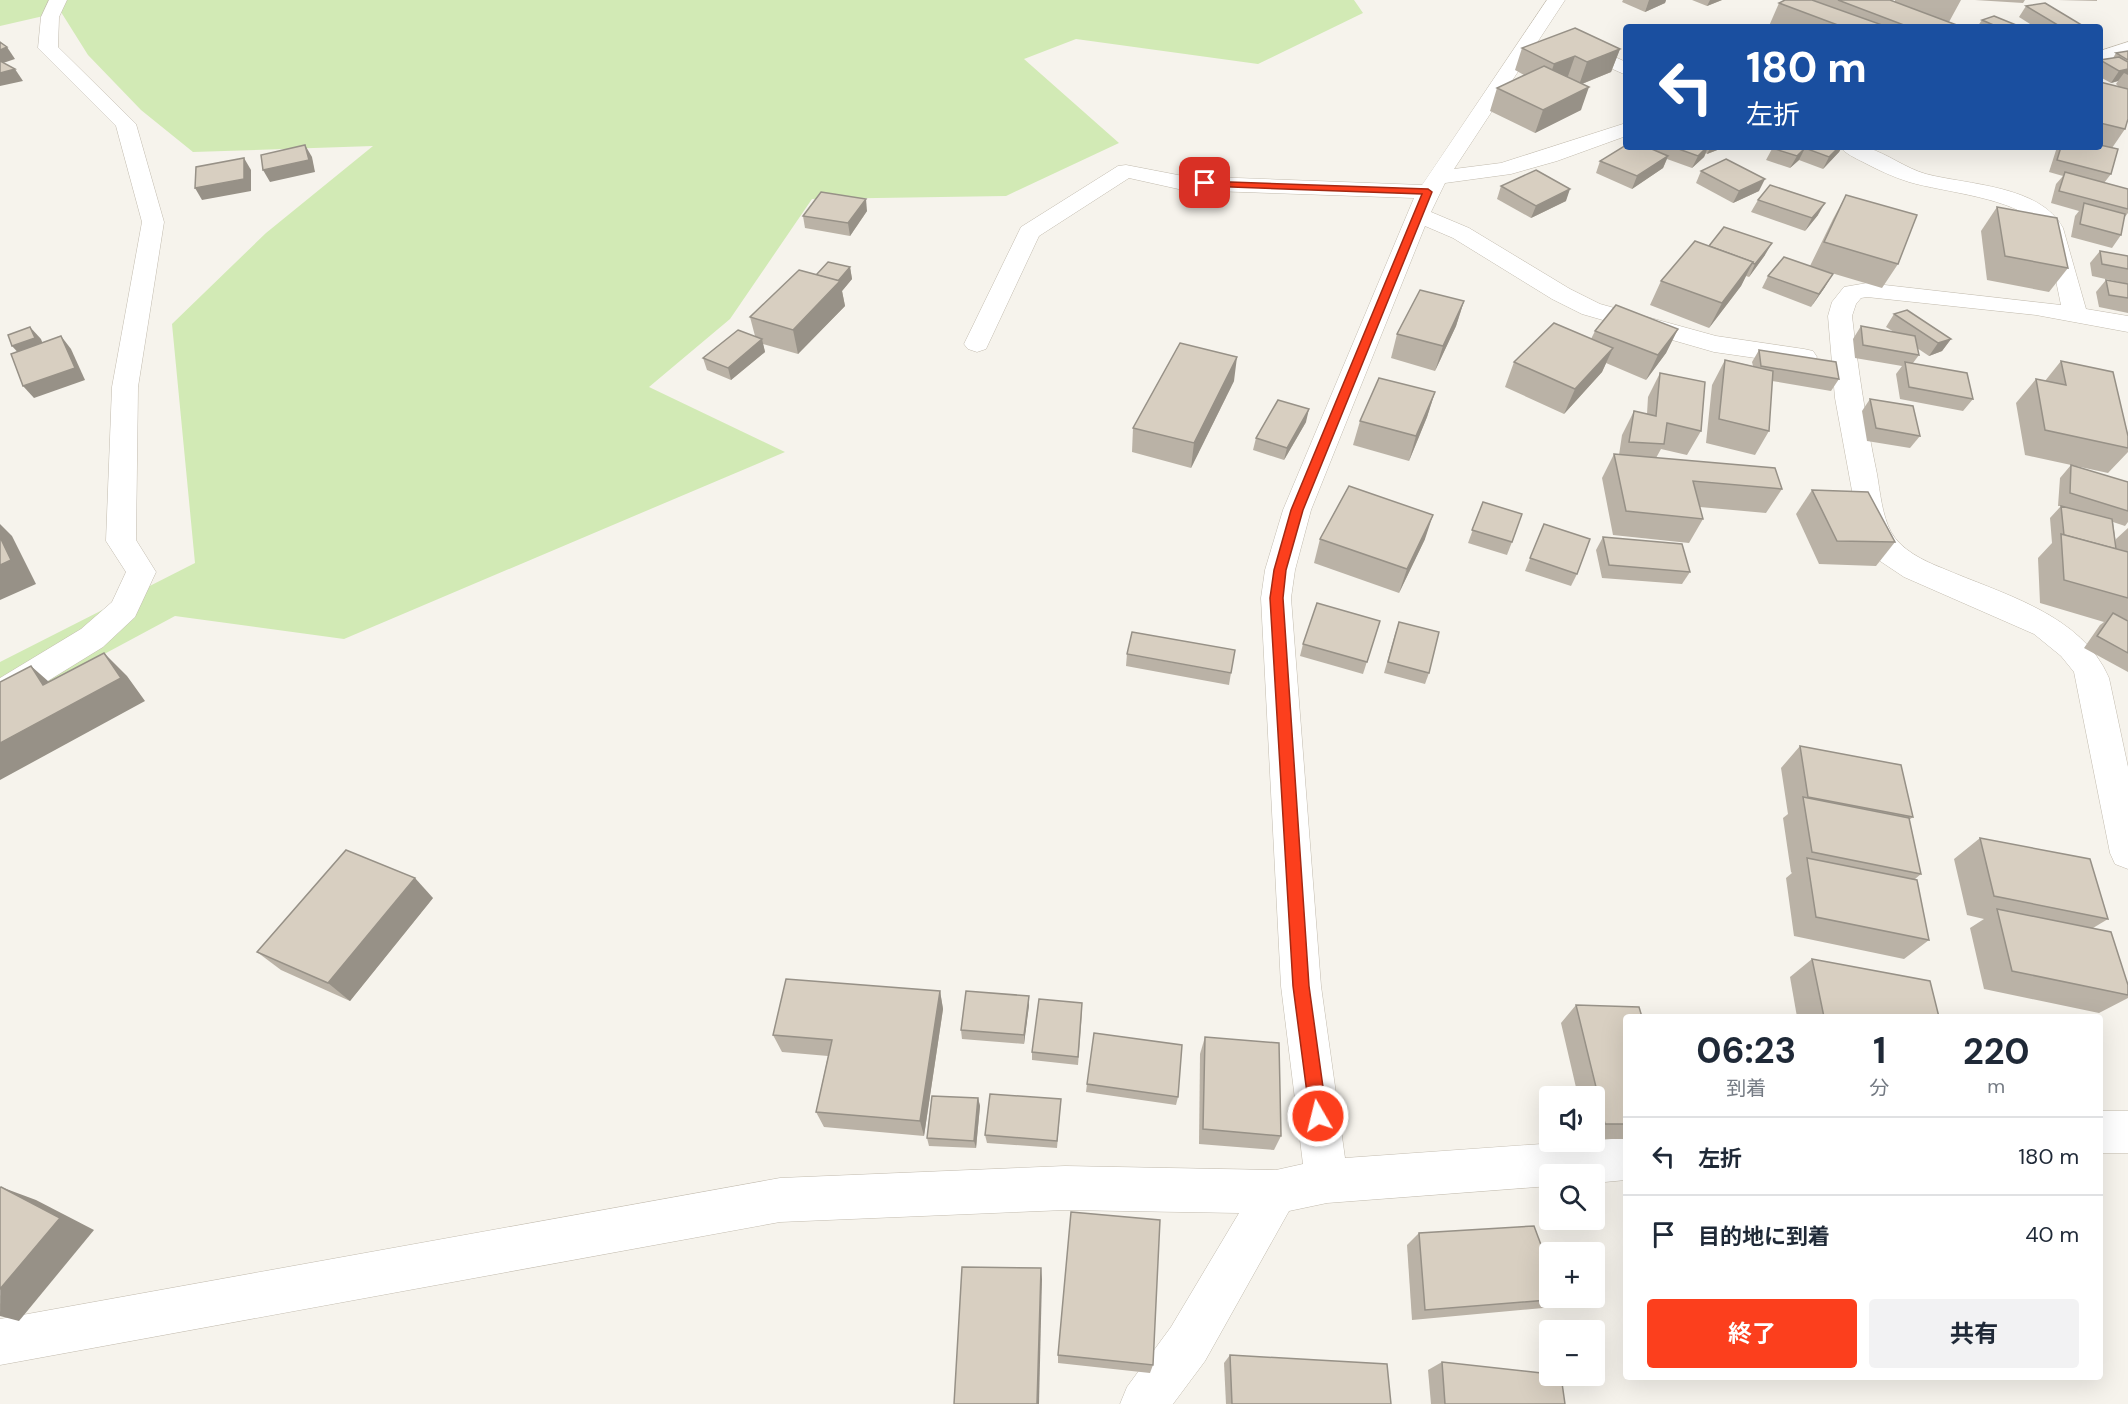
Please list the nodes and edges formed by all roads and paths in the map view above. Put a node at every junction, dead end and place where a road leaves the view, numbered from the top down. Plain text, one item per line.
1 (57, 0) edge
2 (1556, 0) edge
3 (1538, 27) junction
4 (2128, 48) edge
5 (2103, 56) edge
6 (1623, 68) edge
7 (1623, 130) edge
8 (1856, 150) edge
9 (1428, 195) junction
10 (2075, 314) junction
11 (2128, 324) edge
12 (977, 344) dead end
13 (1844, 363) junction
14 (0, 694) edge
15 (2128, 852) edge
16 (2103, 1132) edge
17 (2128, 1132) edge
18 (1623, 1159) edge
19 (1327, 1181) junction
20 (1276, 1192) junction
21 (0, 1342) edge
22 (1144, 1404) edge

1 - 14 street
2 - 3 street
3 - 6 street
3 - 9 street
4 - 5 street
7 - 9 street
8 - 10 street
9 - 12 street
9 - 13 street
9 - 19 street
10 - 11 street
10 - 13 street
13 - 15 street
16 - 17 street
18 - 19 street
19 - 20 street
20 - 21 street
20 - 22 street

